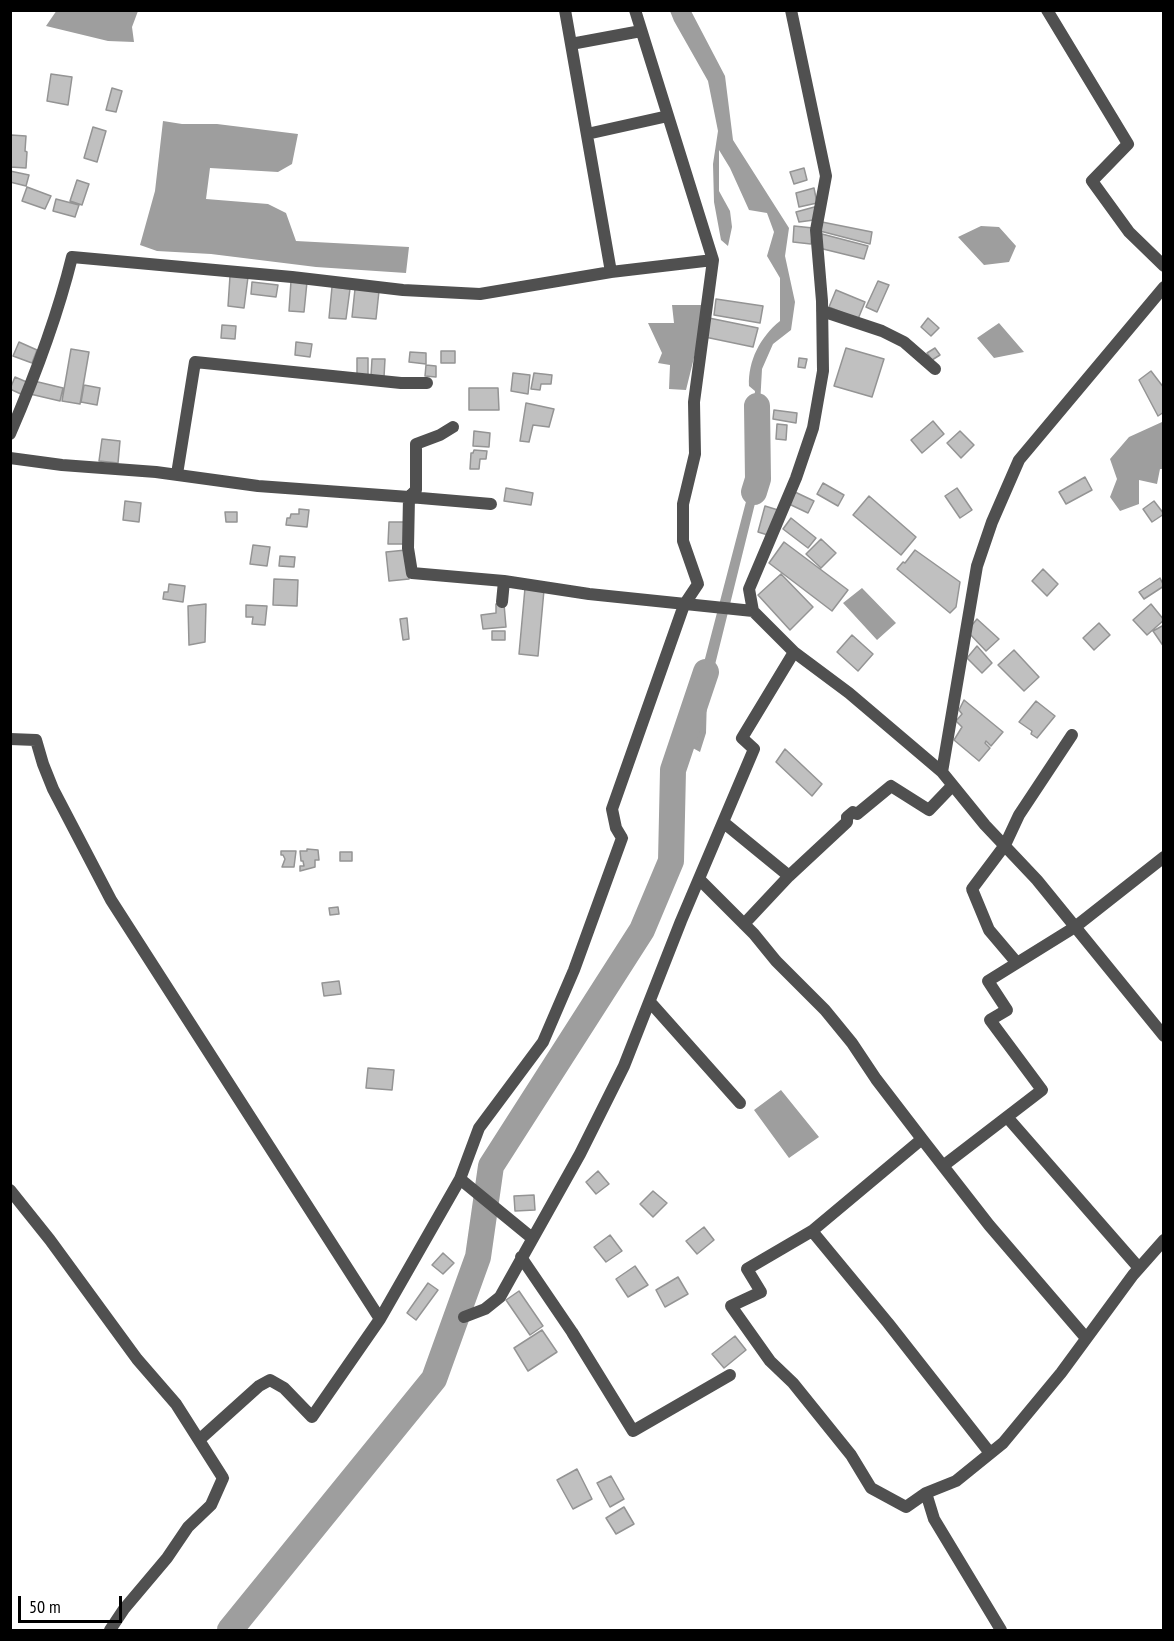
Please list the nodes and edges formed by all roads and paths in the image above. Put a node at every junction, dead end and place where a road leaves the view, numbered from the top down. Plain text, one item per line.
1 (565, 10) edge
2 (635, 10) edge
3 (791, 10) edge
4 (1047, 10) edge
5 (641, 30) junction
6 (571, 44) junction
7 (668, 116) junction
8 (586, 134) junction
9 (713, 260) junction
10 (1164, 266) edge
11 (611, 272) junction
12 (1164, 287) edge
13 (822, 311) junction
14 (935, 369) dead end
15 (427, 383) dead end
16 (453, 427) dead end
17 (10, 434) edge
18 (10, 458) edge
19 (177, 474) junction
20 (409, 497) junction
21 (491, 504) dead end
22 (504, 581) junction
23 (502, 602) dead end
24 (684, 605) junction
25 (753, 611) junction
26 (794, 652) junction
27 (1072, 735) dead end
28 (10, 739) edge
29 (942, 772) junction
30 (952, 786) junction
31 (723, 822) junction
32 (1005, 845) junction
33 (1164, 857) edge
34 (789, 876) junction
35 (699, 879) junction
36 (744, 924) junction
37 (1074, 927) junction
38 (1017, 963) junction
39 (650, 1002) junction
40 (1164, 1036) edge
41 (740, 1103) dead end
42 (1006, 1117) junction
43 (922, 1139) junction
44 (943, 1166) junction
45 (460, 1179) junction
46 (10, 1190) edge
47 (812, 1231) junction
48 (532, 1238) junction
49 (1164, 1240) edge
50 (521, 1257) junction
51 (1139, 1268) junction
52 (464, 1317) dead end
53 (380, 1319) junction
54 (1086, 1338) junction
55 (730, 1375) dead end
56 (199, 1440) junction
57 (990, 1454) junction
58 (926, 1493) junction
59 (110, 1630) edge
60 (1001, 1630) edge

1 - 6 street
2 - 5 street
3 - 13 street
4 - 10 street
5 - 6 street
5 - 7 street
6 - 8 street
7 - 8 street
7 - 9 street
8 - 11 street
9 - 11 street
9 - 24 street
11 - 17 street
12 - 29 street
13 - 14 street
13 - 25 street
15 - 19 street
16 - 20 street
18 - 19 street
19 - 20 street
20 - 21 street
20 - 22 street
22 - 23 street
22 - 24 street
24 - 25 street
24 - 45 street
25 - 26 street
26 - 29 street
26 - 31 street
27 - 32 street
28 - 53 street
29 - 30 street
30 - 32 street
30 - 34 street
31 - 34 street
31 - 35 street
32 - 37 street
32 - 38 street
33 - 37 street
34 - 36 street
35 - 36 street
35 - 39 street
36 - 43 street
37 - 38 street
37 - 40 street
38 - 42 street
39 - 41 street
39 - 48 street
42 - 44 street
42 - 51 street
43 - 44 street
43 - 47 street
44 - 54 street
45 - 48 street
45 - 53 street
46 - 56 street
47 - 57 street
47 - 58 street
48 - 50 street
49 - 51 street
50 - 52 street
50 - 55 street
51 - 54 street
53 - 56 street
54 - 57 street
56 - 59 street
57 - 58 street
58 - 60 street

